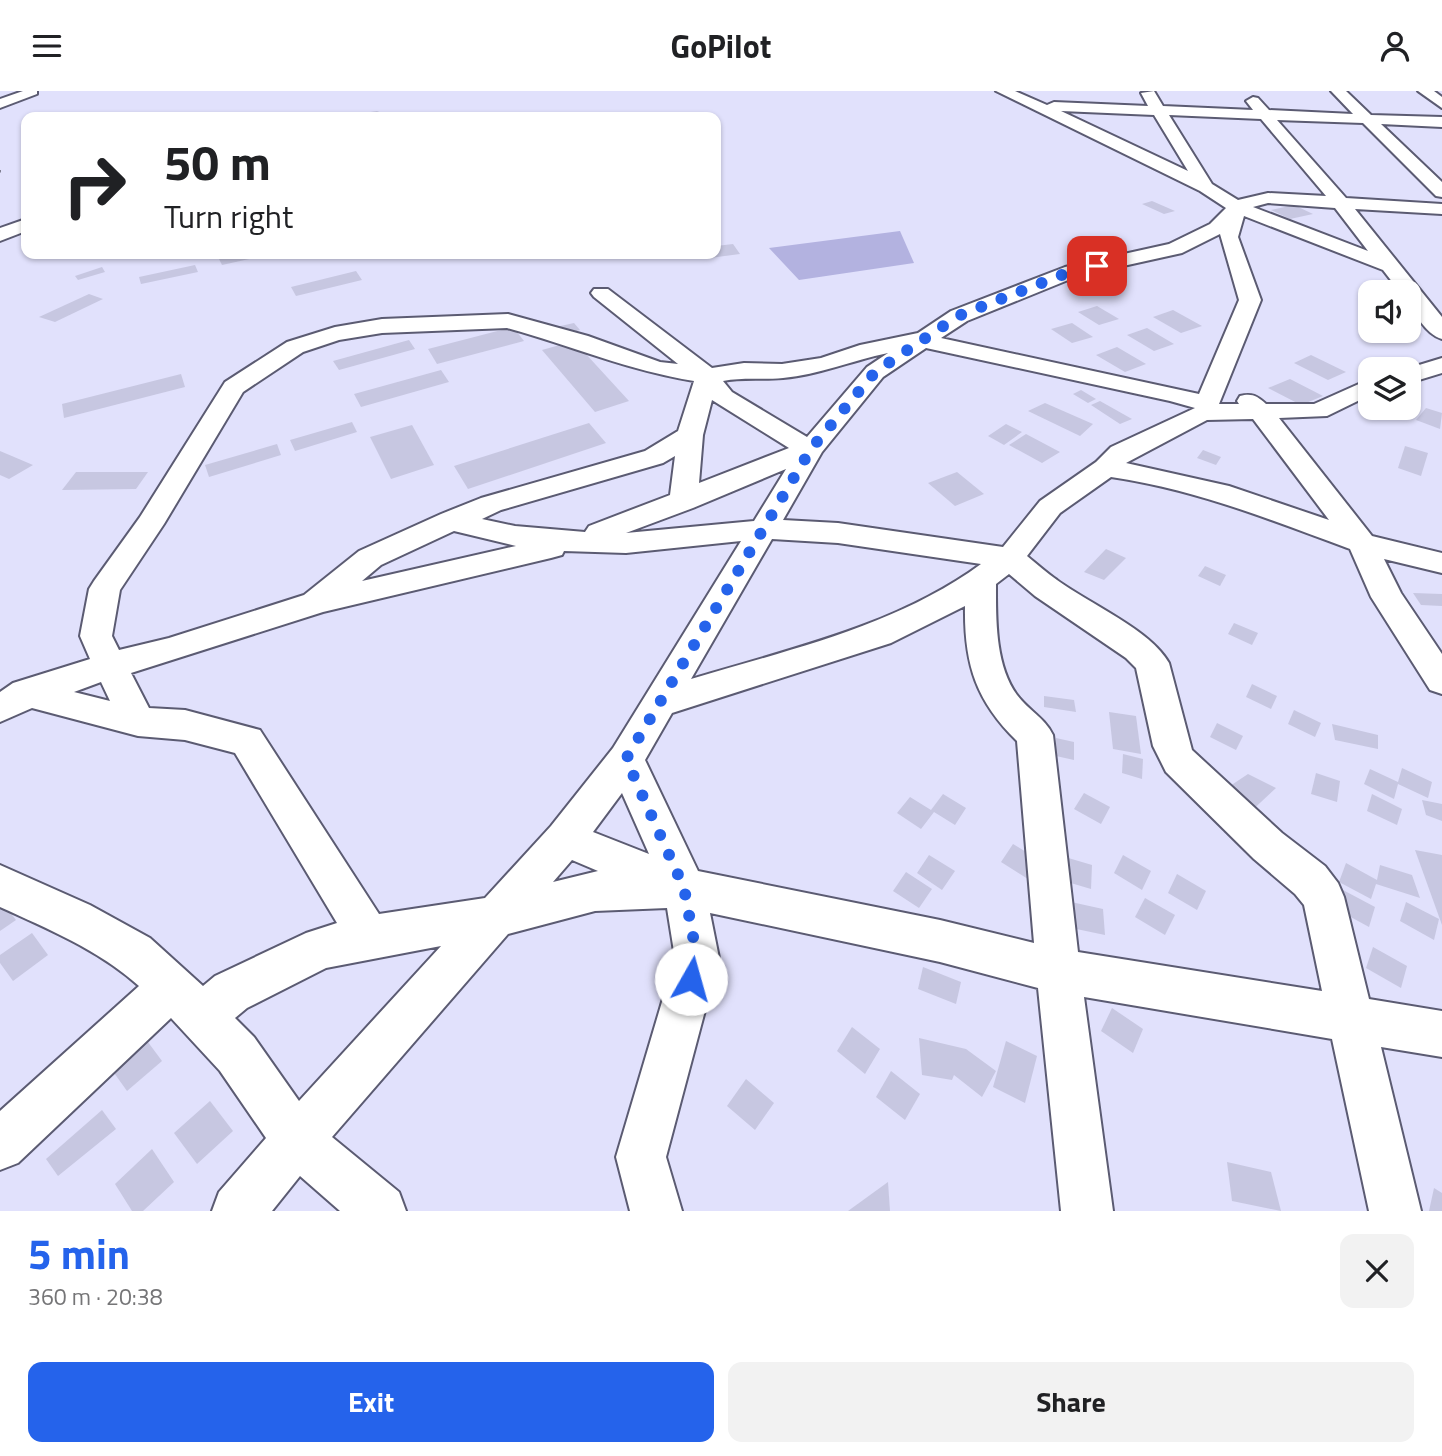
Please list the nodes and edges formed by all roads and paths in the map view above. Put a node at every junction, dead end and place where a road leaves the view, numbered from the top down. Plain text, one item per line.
1 (30, 91) edge
2 (1003, 91) edge
3 (1147, 91) edge
4 (1245, 91) edge
5 (1338, 91) edge
6 (1425, 91) edge
7 (0, 104) edge
8 (1442, 104) edge
9 (1067, 106) edge
10 (1155, 108) junction
11 (1261, 113) junction
12 (1367, 119) junction
13 (1442, 122) edge
14 (1206, 187) junction
15 (1442, 192) edge
16 (1340, 202) junction
17 (1237, 207) junction
18 (1442, 209) edge
19 (21, 227) edge
20 (0, 236) edge
21 (1392, 267) junction
22 (601, 293) dead end
23 (1442, 332) edge
24 (918, 341) junction
25 (1442, 365) edge
26 (1421, 372) edge
27 (1219, 374) junction
28 (707, 376) junction
29 (1358, 392) edge
30 (1208, 408) junction
31 (1260, 411) junction
32 (690, 435) junction
33 (811, 449) junction
34 (1106, 468) junction
35 (683, 502) junction
36 (451, 521) junction
37 (765, 529) junction
38 (576, 542) junction
39 (1362, 543) junction
40 (1442, 563) edge
41 (995, 569) junction
42 (315, 603) junction
43 (111, 665) junction
44 (1442, 681) edge
45 (10, 695) edge
46 (138, 722) junction
47 (626, 759) junction
48 (565, 839) junction
49 (0, 884) edge
50 (684, 888) junction
51 (495, 917) junction
52 (369, 937) junction
53 (1058, 971) junction
54 (187, 1001) junction
55 (1349, 1017) junction
56 (1442, 1034) edge
57 (297, 1140) junction
58 (0, 1145) edge
59 (238, 1211) edge
60 (380, 1211) edge
61 (656, 1211) edge
62 (1087, 1211) edge
63 (1395, 1211) edge

1 - 7 street
2 - 9 street
3 - 10 street
4 - 11 street
5 - 12 street
6 - 8 street
9 - 10 street
9 - 14 street
10 - 11 street
10 - 14 street
11 - 12 street
11 - 16 street
12 - 13 street
12 - 15 street
14 - 17 street
16 - 17 street
16 - 18 street
16 - 21 street
17 - 21 street
17 - 24 street
17 - 27 street
19 - 20 street
21 - 23 street
22 - 28 street
24 - 28 street
24 - 30 street
24 - 33 street
25 - 26 street
27 - 30 street
27 - 31 street
28 - 32 street
28 - 33 street
28 - 43 street
29 - 31 street
30 - 31 street
30 - 34 street
31 - 39 street
32 - 35 street
32 - 36 street
33 - 35 street
33 - 37 street
34 - 39 street
34 - 41 street
35 - 38 street
36 - 38 street
36 - 42 street
37 - 38 street
37 - 41 street
37 - 47 street
38 - 42 street
39 - 40 street
39 - 44 street
41 - 47 street
41 - 53 street
41 - 55 street
42 - 43 street
43 - 45 street
43 - 46 street
45 - 46 street
46 - 52 street
47 - 48 street
47 - 50 street
48 - 50 street
48 - 51 street
49 - 54 street
50 - 51 street
50 - 53 street
50 - 61 street
51 - 52 street
51 - 57 street
52 - 54 street
53 - 55 street
53 - 62 street
54 - 57 street
54 - 58 street
55 - 56 street
55 - 63 street
57 - 59 street
57 - 60 street

